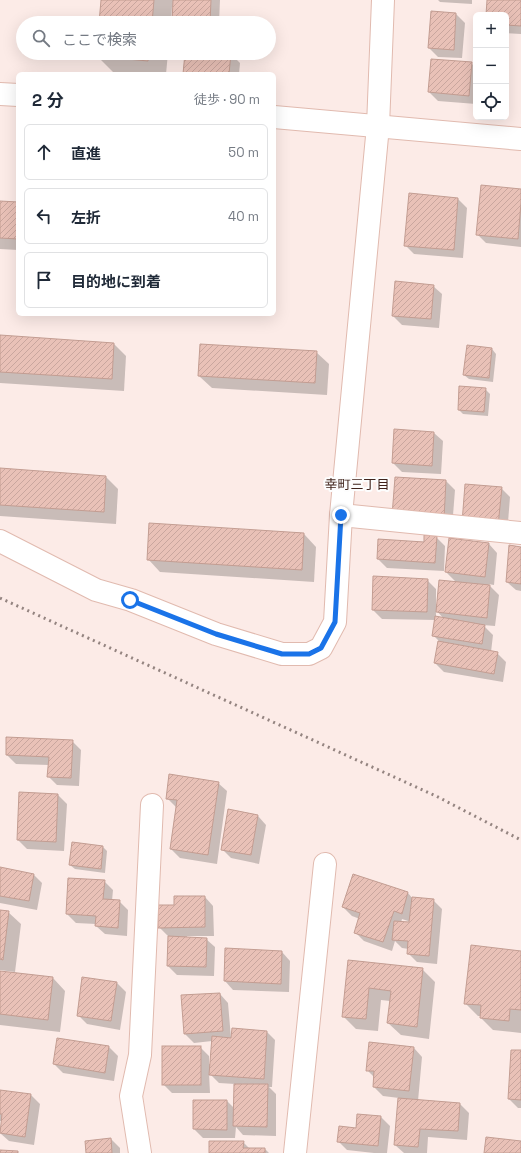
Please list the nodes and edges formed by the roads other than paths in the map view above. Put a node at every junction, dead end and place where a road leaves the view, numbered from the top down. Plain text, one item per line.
1 (383, 0) edge
2 (0, 94) edge
3 (16, 95) edge
4 (276, 118) edge
5 (378, 126) junction
6 (521, 139) edge
7 (341, 515) junction
8 (521, 533) edge
9 (0, 542) edge
10 (152, 805) dead end
11 (325, 864) dead end
12 (140, 1153) edge
13 (295, 1153) edge

1 - 5 street
2 - 3 street
4 - 5 street
5 - 6 street
5 - 7 street
7 - 8 street
7 - 9 street
10 - 12 street
11 - 13 street

